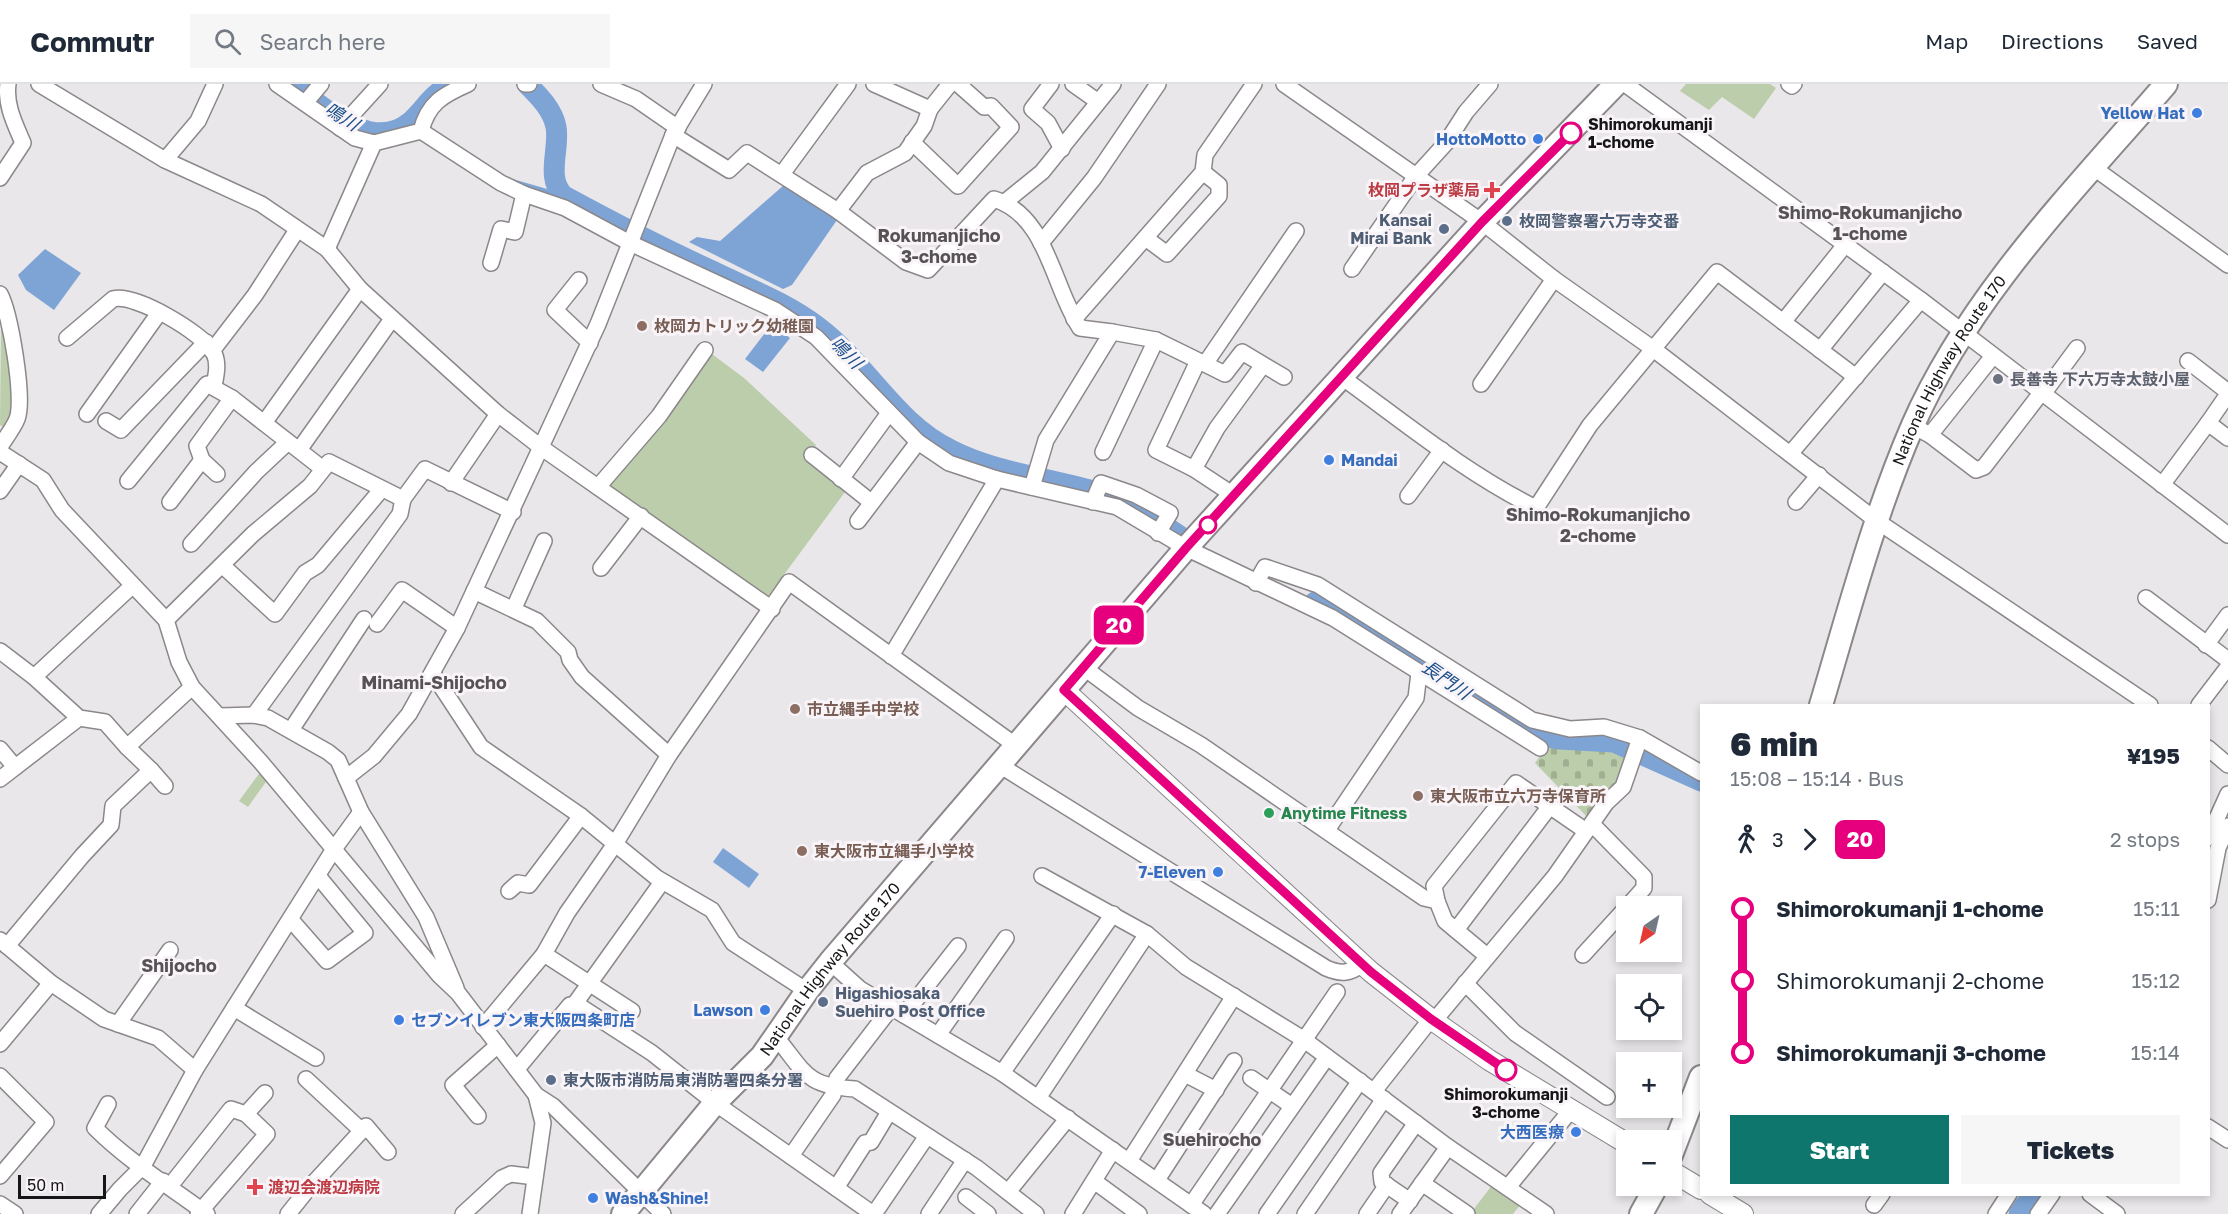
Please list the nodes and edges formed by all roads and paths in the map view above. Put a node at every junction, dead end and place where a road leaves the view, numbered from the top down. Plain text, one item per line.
1 (8, 84) edge
2 (39, 84) edge
3 (215, 84) edge
4 (277, 84) edge
5 (380, 84) edge
6 (468, 84) edge
7 (601, 84) edge
8 (705, 84) edge
9 (848, 84) edge
10 (873, 84) edge
11 (950, 84) edge
12 (958, 84) edge
13 (1051, 84) edge
14 (1073, 84) edge
15 (1113, 84) edge
16 (1158, 84) edge
17 (1254, 84) edge
18 (1284, 84) edge
19 (1490, 84) edge
20 (1616, 84) edge
21 (1625, 84) edge
22 (1789, 84) edge
23 (1794, 84) edge
24 (2166, 84) edge
25 (311, 96) edge
26 (1097, 101) junction
27 (930, 109) junction
28 (344, 123) junction
29 (422, 126) junction
30 (675, 132) junction
31 (912, 142) junction
32 (374, 143) junction
33 (1062, 149) junction
34 (165, 160) junction
35 (2094, 168) junction
36 (1203, 172) junction
37 (782, 174) junction
38 (1416, 176) junction
39 (0, 178) edge
40 (524, 194) junction
41 (1005, 202) junction
42 (838, 210) junction
43 (1482, 222) junction
44 (297, 230) junction
45 (1296, 231) dead end
46 (632, 238) junction
47 (1147, 239) junction
48 (1041, 243) junction
49 (2228, 244) edge
50 (1845, 245) junction
51 (327, 249) junction
52 (2223, 261) edge
53 (491, 262) dead end
54 (1352, 269) dead end
55 (1883, 272) junction
56 (1554, 279) junction
57 (579, 280) dead end
58 (360, 289) junction
59 (0, 294) edge
60 (1921, 300) junction
61 (159, 313) junction
62 (392, 319) junction
63 (1074, 319) junction
64 (1783, 322) junction
65 (1112, 332) junction
66 (1964, 334) junction
67 (67, 338) dead end
68 (1156, 340) junction
69 (590, 343) junction
70 (209, 346) junction
71 (1652, 348) junction
72 (2077, 348) dead end
73 (705, 350) dead end
74 (1820, 350) junction
75 (1993, 356) junction
76 (2188, 361) dead end
77 (1202, 363) junction
78 (1263, 365) junction
79 (1284, 377) dead end
80 (1856, 377) junction
81 (1343, 378) junction
82 (1481, 384) dead end
83 (214, 386) junction
84 (2042, 393) junction
85 (2228, 393) edge
86 (232, 398) junction
87 (889, 413) junction
88 (87, 414) dead end
89 (498, 414) junction
90 (106, 421) dead end
91 (264, 423) junction
92 (2208, 423) junction
93 (1922, 430) junction
94 (2228, 438) edge
95 (918, 442) junction
96 (293, 446) junction
97 (0, 447) edge
98 (542, 448) junction
99 (1442, 450) junction
100 (0, 452) edge
101 (1103, 452) dead end
102 (1790, 454) junction
103 (812, 455) dead end
104 (202, 460) junction
105 (19, 464) junction
106 (323, 469) junction
107 (1194, 469) junction
108 (216, 474) dead end
109 (1819, 476) junction
110 (842, 479) junction
111 (997, 479) junction
112 (128, 481) dead end
113 (451, 483) junction
114 (2162, 485) junction
115 (598, 487) junction
116 (1032, 487) junction
117 (381, 490) junction
118 (0, 491) edge
119 (1235, 496) junction
120 (1408, 496) dead end
121 (403, 499) junction
122 (170, 502) dead end
123 (871, 502) junction
124 (1093, 502) junction
125 (1796, 502) dead end
126 (513, 512) junction
127 (641, 516) junction
128 (858, 521) dead end
129 (1877, 521) junction
130 (1158, 533) junction
131 (2228, 535) edge
132 (544, 541) dead end
133 (191, 544) dead end
134 (1190, 544) junction
135 (223, 566) junction
136 (601, 568) dead end
137 (1256, 582) junction
138 (132, 586) junction
139 (474, 591) junction
140 (2146, 598) dead end
141 (514, 608) junction
142 (772, 609) junction
143 (2228, 615) edge
144 (166, 620) junction
145 (457, 628) junction
146 (2206, 645) junction
147 (0, 651) edge
148 (891, 656) junction
149 (2228, 660) edge
150 (1083, 667) junction
151 (2228, 667) edge
152 (1419, 673) junction
153 (433, 674) junction
154 (34, 677) junction
155 (192, 687) junction
156 (1064, 690) junction
157 (1821, 704) edge
158 (2149, 704) edge
159 (2200, 704) edge
160 (254, 715) junction
161 (220, 716) junction
162 (79, 718) junction
163 (291, 730) junction
164 (1640, 738) junction
165 (1015, 745) junction
166 (126, 747) junction
167 (1540, 748) dead end
168 (0, 749) edge
169 (2210, 750) edge
170 (669, 755) junction
171 (2228, 765) edge
172 (1001, 766) junction
173 (15, 767) junction
174 (151, 770) junction
175 (1700, 772) edge
176 (346, 778) junction
177 (0, 779) edge
178 (165, 786) dead end
179 (2228, 794) edge
180 (1550, 806) junction
181 (361, 812) junction
182 (581, 816) junction
183 (2228, 826) edge
184 (1589, 827) junction
185 (1327, 830) junction
186 (2210, 834) edge
187 (615, 844) junction
188 (334, 849) junction
189 (318, 876) junction
190 (1042, 876) dead end
191 (662, 882) junction
192 (2210, 890) edge
193 (509, 891) dead end
194 (1637, 896) edge
195 (1437, 901) junction
196 (1113, 914) junction
197 (1616, 919) edge
198 (291, 920) junction
199 (1456, 930) junction
200 (1147, 934) junction
201 (1006, 938) dead end
202 (4, 943) edge
203 (958, 946) dead end
204 (170, 950) dead end
205 (544, 954) junction
206 (1583, 955) dead end
207 (1487, 956) junction
208 (830, 962) junction
209 (1363, 964) junction
210 (51, 983) junction
211 (589, 983) junction
212 (1465, 983) junction
213 (807, 991) junction
214 (1337, 992) dead end
215 (458, 993) junction
216 (1234, 996) junction
217 (574, 1005) junction
218 (234, 1008) junction
219 (632, 1011) dead end
220 (898, 1011) junction
221 (1432, 1020) junction
222 (118, 1024) junction
223 (483, 1027) junction
224 (938, 1035) junction
225 (777, 1037) junction
226 (1303, 1039) junction
227 (0, 1044) edge
228 (498, 1045) junction
229 (1327, 1057) junction
230 (316, 1058) dead end
231 (1234, 1061) dead end
232 (517, 1069) junction
233 (195, 1070) junction
234 (1002, 1073) junction
235 (1185, 1074) junction
236 (0, 1076) edge
237 (1251, 1078) dead end
238 (306, 1079) dead end
239 (1700, 1080) edge
240 (1360, 1081) junction
241 (835, 1087) junction
242 (1216, 1090) junction
243 (1269, 1090) junction
244 (265, 1094) dead end
245 (536, 1095) junction
246 (1379, 1095) junction
247 (1607, 1096) dead end
248 (1038, 1098) junction
249 (715, 1103) junction
250 (108, 1104) dead end
251 (1292, 1106) junction
252 (1571, 1110) junction
253 (889, 1112) junction
254 (246, 1114) junction
255 (478, 1116) dead end
256 (1068, 1118) junction
257 (1416, 1124) junction
258 (2210, 1128) edge
259 (1681, 1130) edge
260 (362, 1131) junction
261 (927, 1136) junction
262 (1616, 1137) edge
263 (2228, 1140) edge
264 (1448, 1147) junction
265 (1113, 1150) junction
266 (388, 1152) dead end
267 (791, 1156) junction
268 (965, 1160) junction
269 (1129, 1161) junction
270 (143, 1166) junction
271 (0, 1176) edge
272 (535, 1177) junction
273 (1682, 1178) edge
274 (1157, 1180) junction
275 (1094, 1181) junction
276 (1422, 1183) junction
277 (166, 1184) junction
278 (1387, 1185) junction
279 (1508, 1186) junction
280 (836, 1188) junction
281 (1700, 1188) edge
282 (1008, 1192) junction
283 (642, 1194) junction
284 (1651, 1196) edge
285 (1713, 1196) edge
286 (2008, 1196) edge
287 (2051, 1196) edge
288 (2093, 1196) edge
289 (966, 1197) dead end
290 (1410, 1201) junction
291 (0, 1204) edge
292 (1191, 1205) junction
293 (202, 1213) edge
294 (15, 1214) edge
295 (99, 1214) edge
296 (137, 1214) edge
297 (288, 1214) edge
298 (463, 1214) edge
299 (530, 1214) edge
300 (623, 1214) edge
301 (663, 1214) edge
302 (874, 1214) edge
303 (929, 1214) edge
304 (988, 1214) edge
305 (1036, 1214) edge
306 (1073, 1214) edge
307 (1140, 1214) edge
308 (1204, 1214) edge
309 (1216, 1214) edge
310 (1267, 1214) edge
311 (1305, 1214) edge
312 (1367, 1214) edge
313 (1400, 1214) edge
314 (1467, 1214) edge
315 (1546, 1214) edge
316 (1641, 1214) edge
317 (1743, 1214) edge
318 (1996, 1214) edge
319 (2038, 1214) edge
320 (2117, 1214) edge

1 - 39 street
2 - 34 street
3 - 34 street
4 - 25 street
5 - 28 street
6 - 29 street
7 - 30 street
8 - 30 street
9 - 37 street
10 - 27 street
11 - 27 street
12 - 31 street
13 - 33 street
14 - 26 street
15 - 26 street
16 - 48 street
17 - 36 street
18 - 38 street
19 - 38 street
20 - 43 highway, National Highway Route 170
21 - 50 street
22 - 23 street
24 - 35 highway, National Highway Route 170
25 - 28 street
26 - 33 street
27 - 31 street
28 - 32 street
29 - 32 street
29 - 40 street
30 - 37 street
30 - 46 street
31 - 42 street
32 - 51 street
33 - 41 street
34 - 44 street
35 - 52 street
35 - 66 highway, National Highway Route 170
36 - 47 street
36 - 47 street
37 - 42 street
38 - 43 street
38 - 54 street
40 - 46 street
40 - 53 street
41 - 42 street
41 - 48 street
43 - 56 street
43 - 81 highway, National Highway Route 170
44 - 51 street
44 - 70 street
45 - 77 street
46 - 69 street
46 - 87 street
47 - 63 street
48 - 63 street
49 - 52 street
50 - 55 street
50 - 64 street
51 - 58 street
55 - 60 street
55 - 74 street
56 - 71 street
56 - 82 street
57 - 69 street
58 - 62 street
58 - 91 street
59 - 97 street
60 - 66 street
60 - 80 street
61 - 67 street
61 - 70 street
61 - 88 street
62 - 89 street
62 - 96 street
63 - 65 street
64 - 71 street
64 - 74 street
65 - 68 street
65 - 116 street
66 - 75 street
66 - 93 highway, National Highway Route 170
68 - 77 street
68 - 101 street
69 - 98 street
70 - 83 street
70 - 90 street
71 - 99 street
71 - 102 street
72 - 84 street
73 - 115 street
74 - 80 street
75 - 84 street
75 - 93 street
76 - 85 street
77 - 78 street
77 - 107 street
78 - 79 street
78 - 107 street
80 - 102 street
81 - 99 street
81 - 119 highway, National Highway Route 170
83 - 86 street
83 - 112 street
84 - 93 street
84 - 114 street
85 - 92 street
86 - 91 street
86 - 104 street
87 - 95 street
87 - 110 street
89 - 98 street
89 - 113 street
91 - 96 street
92 - 94 street
92 - 114 street
93 - 129 highway, National Highway Route 170
95 - 111 street
95 - 123 street
96 - 106 street
96 - 133 street
98 - 115 street
98 - 126 street
99 - 120 street
100 - 105 street
102 - 109 street
103 - 110 street
104 - 108 street
104 - 122 street
105 - 118 street
105 - 138 street
106 - 117 street
106 - 135 street
107 - 119 street
109 - 125 street
109 - 129 street
110 - 123 street
111 - 116 street
111 - 148 street
113 - 121 street
113 - 126 street
114 - 131 street
115 - 127 street
116 - 124 street
117 - 121 street
117 - 135 street
119 - 134 highway, National Highway Route 170
121 - 160 street
123 - 128 street
124 - 130 street
124 - 130 street
126 - 139 street
127 - 136 street
127 - 142 street
129 - 157 highway, National Highway Route 170
129 - 158 street
130 - 134 street
132 - 141 street
134 - 137 street
134 - 150 highway, National Highway Route 170
135 - 144 street
137 - 152 street
137 - 164 street
138 - 144 street
138 - 154 street
139 - 141 street
139 - 145 street
140 - 146 street
141 - 170 street
142 - 148 street
142 - 170 street
143 - 146 street
144 - 155 street
145 - 153 street
145 - 163 street
146 - 149 street
147 - 154 street
148 - 165 street
150 - 156 highway, National Highway Route 170
150 - 185 street
151 - 159 street
152 - 167 street
152 - 185 street
153 - 176 street
153 - 182 street
154 - 162 street
155 - 161 street
155 - 166 street
156 - 165 highway, National Highway Route 170
156 - 209 main road
160 - 161 street
160 - 163 street
161 - 188 street
162 - 166 street
162 - 173 street
163 - 176 street
164 - 175 street
164 - 184 street
165 - 172 highway, National Highway Route 170
166 - 174 street
168 - 173 street
169 - 171 street
170 - 187 street
172 - 208 highway, National Highway Route 170
172 - 209 street
173 - 177 street
174 - 178 street
174 - 202 street
176 - 181 street
179 - 186 street
180 - 184 street
180 - 195 street
180 - 199 street
181 - 188 street
181 - 215 street
182 - 187 street
182 - 193 street
183 - 192 street
184 - 194 street
184 - 207 street
185 - 195 street
187 - 191 street
187 - 205 street
188 - 189 street
188 - 215 street
189 - 198 street
189 - 198 street
190 - 196 street
191 - 211 street
191 - 213 street
195 - 199 street
196 - 200 street
196 - 234 street
197 - 206 street
198 - 218 street
199 - 207 street
200 - 216 street
200 - 248 street
201 - 224 street
202 - 210 street
203 - 220 street
204 - 222 street
205 - 211 street
205 - 223 street
207 - 212 street
208 - 213 highway, National Highway Route 170
208 - 220 street
209 - 221 main road
210 - 222 street
210 - 227 street
211 - 217 street
211 - 219 street
212 - 221 street
212 - 247 street
213 - 225 highway, National Highway Route 170
214 - 226 street
215 - 223 street
216 - 226 street
216 - 235 street
217 - 232 street
217 - 249 street
218 - 230 street
218 - 233 street
220 - 224 street
220 - 241 street
221 - 246 street
221 - 252 main road
222 - 233 street
223 - 228 street
224 - 234 street
225 - 241 street
225 - 249 highway, National Highway Route 170
226 - 229 street
226 - 243 street
228 - 232 street
228 - 255 street
229 - 240 street
229 - 251 street
231 - 242 street
232 - 245 street
233 - 270 street
234 - 248 street
235 - 242 street
235 - 269 street
236 - 271 street
237 - 243 street
238 - 260 street
239 - 259 highway
240 - 246 street
240 - 310 street
241 - 253 street
241 - 267 street
242 - 274 street
243 - 251 street
243 - 292 street
244 - 254 street
245 - 272 street
245 - 283 street
246 - 257 street
246 - 311 street
248 - 256 street
249 - 267 street
249 - 283 highway, National Highway Route 170
250 - 270 street
251 - 309 street
252 - 262 main road
252 - 279 street
253 - 261 street
253 - 280 street
254 - 277 street
254 - 293 street
256 - 265 street
256 - 282 street
257 - 264 street
257 - 278 street
258 - 263 street
260 - 266 street
260 - 297 street
261 - 268 street
261 - 302 street
264 - 276 street
264 - 279 street
265 - 269 street
265 - 275 street
267 - 280 street
268 - 282 street
268 - 303 street
269 - 274 street
270 - 277 street
270 - 295 street
272 - 298 street
272 - 299 street
273 - 281 main road
274 - 292 street
275 - 306 street
275 - 307 street
276 - 290 street
276 - 314 street
277 - 293 street
277 - 296 street
278 - 290 street
278 - 312 street
279 - 315 street
280 - 302 street
282 - 305 street
283 - 300 highway, National Highway Route 170
283 - 301 street
284 - 316 highway
285 - 317 main road
286 - 318 street
287 - 319 street
288 - 320 street
289 - 304 street
290 - 313 street
291 - 294 street
292 - 308 street

